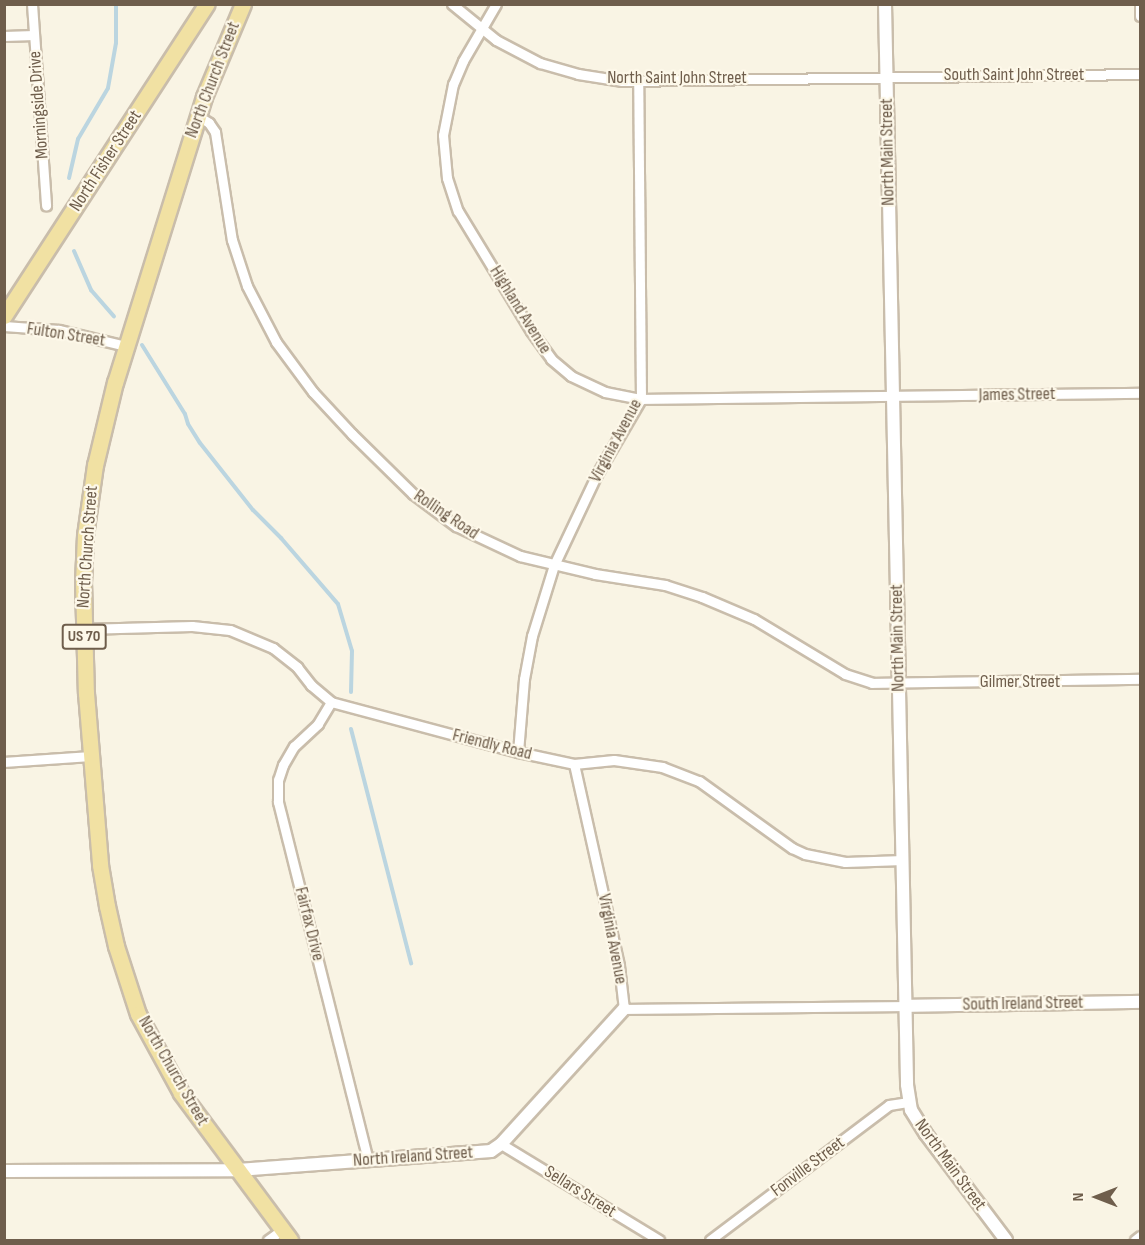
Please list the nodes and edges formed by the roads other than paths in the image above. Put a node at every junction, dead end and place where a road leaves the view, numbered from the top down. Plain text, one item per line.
1 (32, 4) edge
2 (207, 4) edge
3 (243, 4) edge
4 (452, 4) edge
5 (496, 4) edge
6 (885, 4) edge
7 (1140, 4) edge
8 (1140, 16) edge
9 (481, 28) junction
10 (34, 35) junction
11 (4, 36) edge
12 (1140, 74) edge
13 (887, 75) junction
14 (638, 81) junction
15 (198, 116) junction
16 (46, 206) dead end
17 (4, 316) edge
18 (4, 326) edge
19 (126, 346) junction
20 (1140, 393) edge
21 (893, 396) junction
22 (641, 399) junction
23 (554, 565) junction
24 (83, 629) junction
25 (1140, 679) edge
26 (899, 682) junction
27 (331, 702) junction
28 (518, 752) junction
29 (90, 756) junction
30 (4, 762) edge
31 (574, 764) junction
32 (903, 860) junction
33 (1140, 1002) edge
34 (905, 1006) junction
35 (624, 1009) junction
36 (909, 1102) junction
37 (501, 1144) junction
38 (368, 1160) junction
39 (238, 1170) junction
40 (4, 1172) edge
41 (286, 1235) edge
42 (1140, 1236) edge
43 (268, 1240) edge
44 (659, 1240) edge
45 (710, 1240) edge
46 (1006, 1240) edge
47 (1135, 1240) edge

1 - 10 street, Morningside Drive
2 - 17 main road, North Fisher Street
3 - 15 main road, North Church Street / US 70
4 - 9 street, North Saint John Street
5 - 9 street, Highland Avenue
6 - 13 street, North Main Street
7 - 8 street
9 - 14 street, North Saint John Street
9 - 22 street, Highland Avenue
10 - 11 street
10 - 16 street, Morningside Drive
12 - 13 street, South Saint John Street
13 - 14 street, North Saint John Street
13 - 21 street, North Main Street
14 - 22 street, Virginia Avenue
15 - 19 main road, North Church Street / US 70
15 - 23 street, Rolling Road
18 - 19 street, Fulton Street
19 - 24 main road, North Church Street / US 70
20 - 21 street, James Street
21 - 22 street, Highland Avenue
21 - 26 street, North Main Street
22 - 23 street, Virginia Avenue
23 - 26 street, Rolling Road
23 - 28 street, Virginia Avenue
24 - 27 street, Friendly Road
24 - 29 main road, North Church Street / US 70
25 - 26 street, Gilmer Street
26 - 32 street, North Main Street
27 - 28 street, Friendly Road
27 - 38 street, Fairfax Drive
28 - 31 street, Friendly Road
29 - 30 street
29 - 39 main road, North Church Street / US 70
31 - 32 street, Friendly Road
31 - 35 street, Virginia Avenue
32 - 34 street, North Main Street
33 - 34 street, South Ireland Street
34 - 35 street
34 - 36 street, North Main Street
35 - 37 street
36 - 45 street, Fonville Street
36 - 46 street, North Main Street
37 - 38 street, North Ireland Street
37 - 44 street, Sellars Street
38 - 39 street, North Ireland Street
39 - 40 street, North Ireland Street
39 - 41 main road, North Church Street / US 70
41 - 43 street
42 - 47 street

